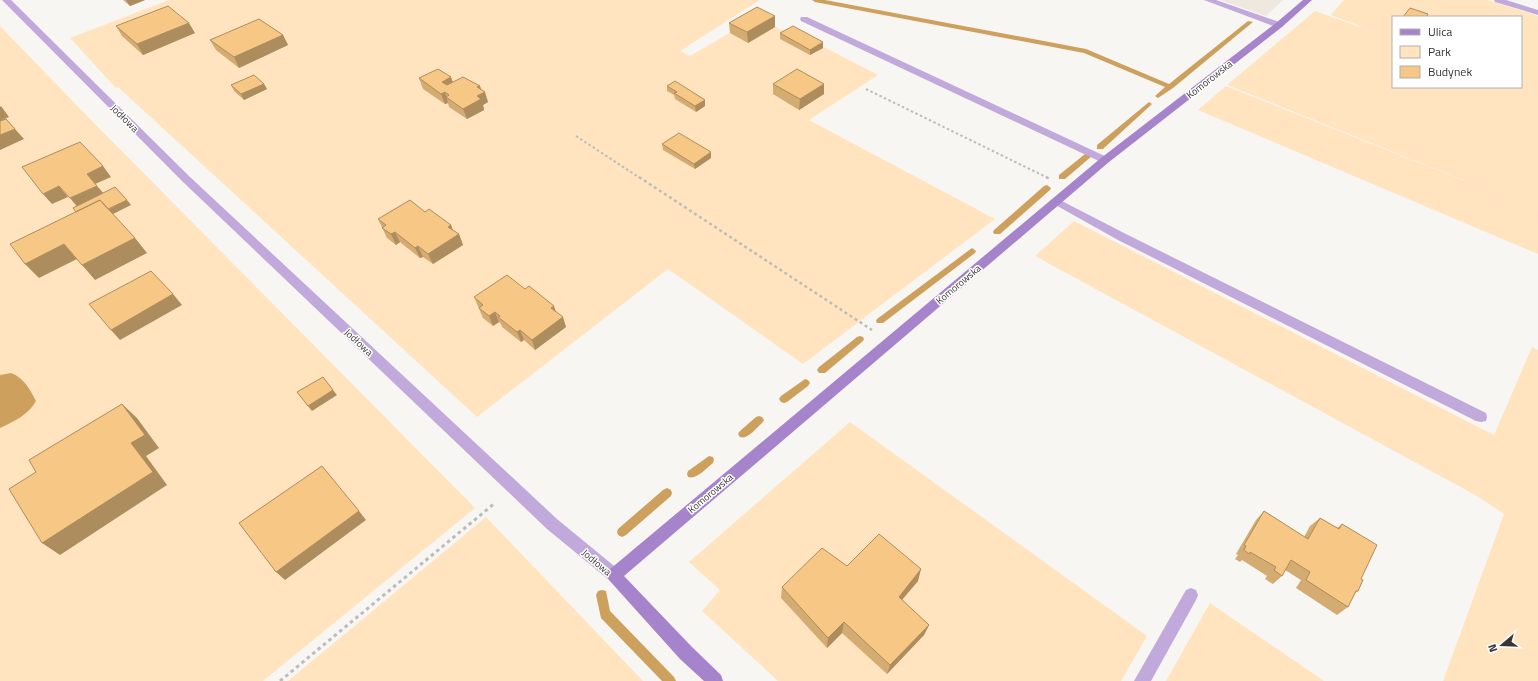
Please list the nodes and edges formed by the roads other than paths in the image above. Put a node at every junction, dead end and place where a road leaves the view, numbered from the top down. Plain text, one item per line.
1 (6, 0) edge
2 (1208, 0) edge
3 (1308, 0) edge
4 (1498, 0) edge
5 (1538, 13) edge
6 (804, 19) dead end
7 (1279, 25) junction
8 (1105, 160) junction
9 (1056, 201) junction
10 (1481, 417) dead end
11 (614, 576) junction
12 (1191, 595) dead end
13 (715, 681) edge
14 (1142, 681) edge

1 - 11 street, Jodłowa
2 - 7 street
3 - 7 street, Komorowska
4 - 5 street
6 - 8 street
7 - 8 street, Komorowska
8 - 9 street, Komorowska
9 - 10 street
9 - 11 street, Komorowska
11 - 13 street, Jodłowa
12 - 14 street

